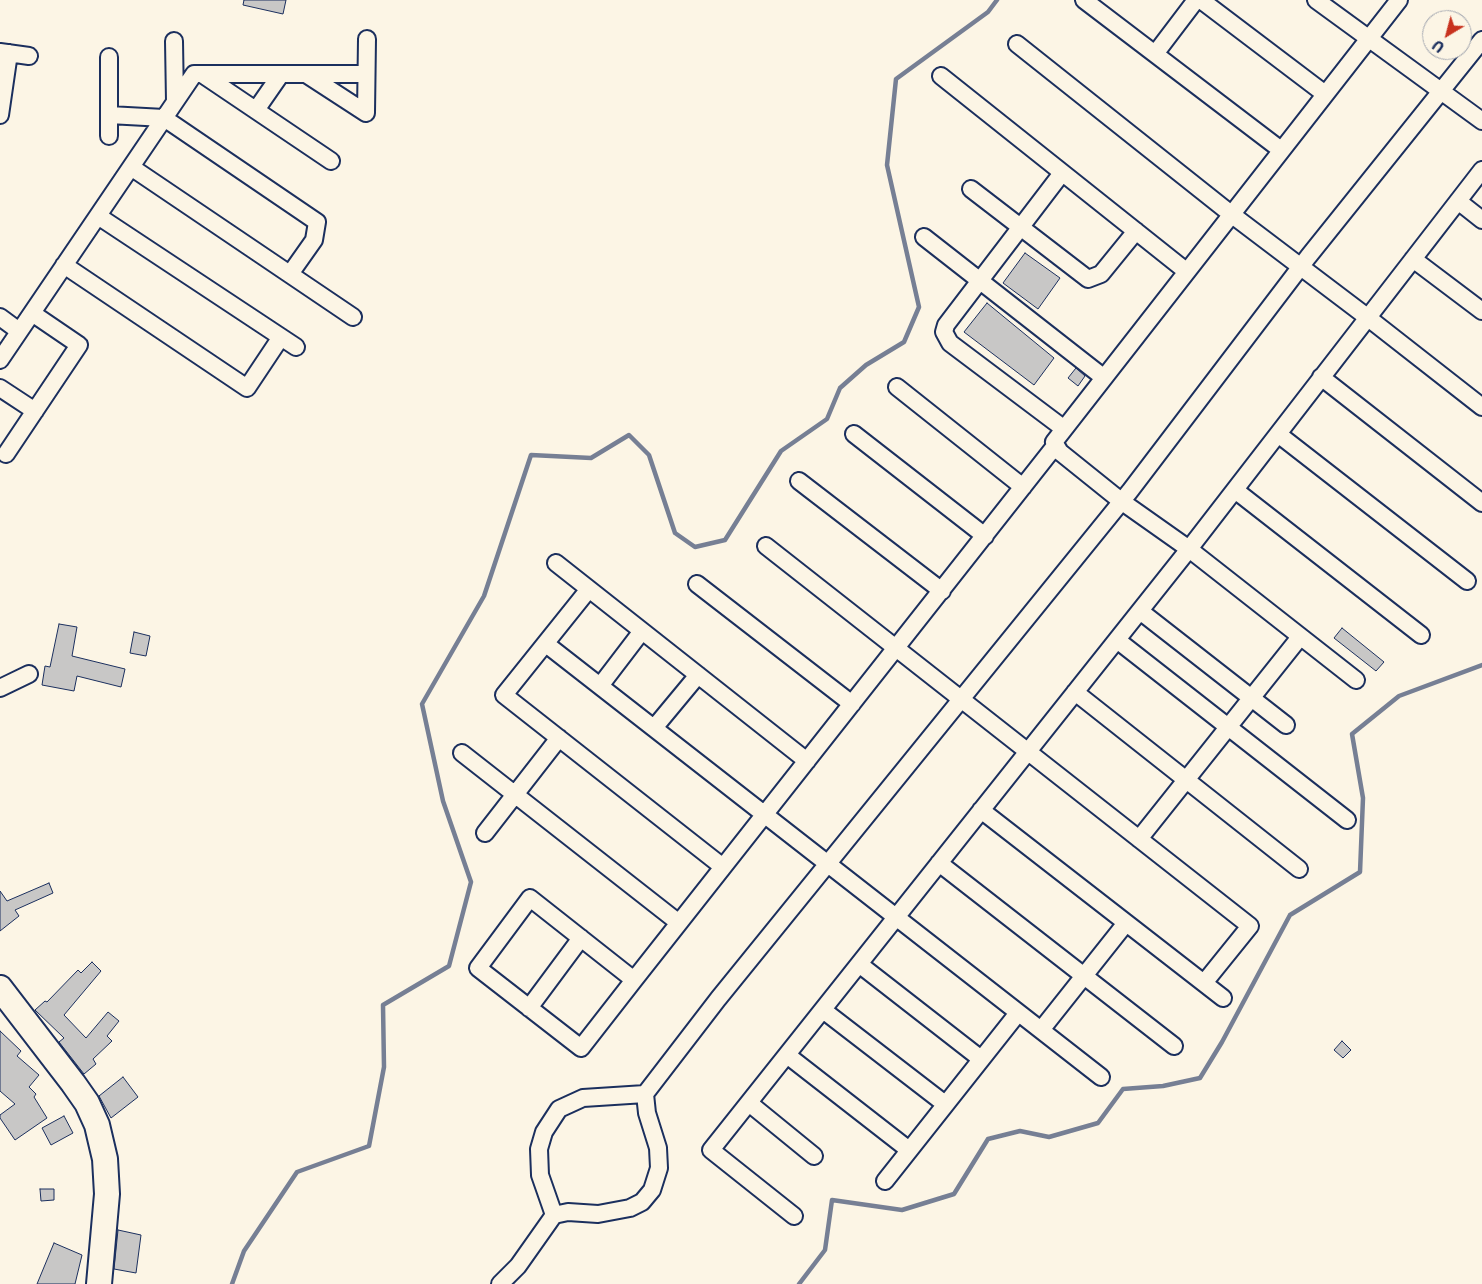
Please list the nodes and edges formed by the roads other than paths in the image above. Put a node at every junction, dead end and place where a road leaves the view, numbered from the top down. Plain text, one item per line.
1 (1084, 0) edge
2 (1196, 0) edge
3 (1201, 0) edge
4 (1316, 0) edge
5 (1399, 0) edge
6 (368, 39) dead end
7 (1368, 39) junction
8 (1482, 40) edge
9 (174, 41) dead end
10 (1016, 44) dead end
11 (4, 53) edge
12 (1155, 54) junction
13 (29, 56) dead end
14 (109, 57) dead end
15 (202, 74) junction
16 (281, 74) junction
17 (306, 74) junction
18 (366, 74) junction
19 (941, 76) dead end
20 (1442, 90) junction
21 (1325, 94) junction
22 (175, 102) junction
23 (256, 110) junction
24 (0, 115) edge
25 (109, 115) junction
26 (164, 118) junction
27 (1482, 121) edge
28 (109, 136) dead end
29 (1280, 150) junction
30 (331, 161) dead end
31 (131, 167) junction
32 (1482, 170) edge
33 (1062, 172) junction
34 (971, 189) dead end
35 (1458, 201) junction
36 (1231, 214) junction
37 (98, 216) junction
38 (1482, 220) edge
39 (1020, 228) junction
40 (1136, 231) junction
41 (924, 237) dead end
42 (1413, 258) junction
43 (64, 265) junction
44 (1301, 266) junction
45 (1186, 271) junction
46 (290, 274) junction
47 (980, 281) junction
48 (1482, 311) edge
49 (32, 313) junction
50 (0, 317) edge
51 (354, 317) dead end
52 (1367, 317) junction
53 (19, 331) junction
54 (281, 337) junction
55 (296, 347) dead end
56 (0, 360) edge
57 (1103, 377) junction
58 (1321, 377) junction
59 (897, 387) dead end
60 (0, 388) edge
61 (1482, 407) edge
62 (35, 411) junction
63 (1063, 428) junction
64 (854, 434) dead end
65 (1278, 434) junction
66 (1055, 446) junction
67 (6, 454) dead end
68 (799, 481) dead end
69 (1023, 487) junction
70 (1235, 490) junction
71 (1122, 501) junction
72 (1482, 503) edge
73 (985, 536) junction
74 (766, 546) dead end
75 (1189, 549) junction
76 (556, 563) dead end
77 (1467, 580) dead end
78 (697, 584) dead end
79 (589, 589) junction
80 (942, 591) junction
81 (1140, 611) junction
82 (642, 631) junction
83 (1421, 635) dead end
84 (1300, 637) junction
85 (1116, 640) junction
86 (546, 644) junction
87 (896, 649) junction
88 (29, 674) dead end
89 (698, 675) junction
90 (1356, 680) dead end
91 (600, 686) junction
92 (0, 688) edge
93 (1075, 692) junction
94 (1252, 697) junction
95 (960, 699) junction
96 (852, 704) junction
97 (1286, 725) dead end
98 (654, 728) junction
99 (1228, 728) junction
100 (558, 738) junction
101 (1027, 752) junction
102 (462, 753) dead end
103 (807, 761) junction
104 (1186, 780) junction
105 (515, 794) junction
106 (981, 810) junction
107 (765, 814) junction
108 (1347, 820) dead end
109 (485, 832) dead end
110 (1139, 840) junction
111 (828, 863) junction
112 (939, 863) junction
113 (723, 867) junction
114 (1299, 869) dead end
115 (896, 918) junction
116 (680, 923) junction
117 (1126, 923) junction
118 (581, 938) junction
119 (859, 964) junction
120 (1083, 976) junction
121 (634, 980) junction
122 (1204, 984) junction
123 (0, 988) edge
124 (1223, 998) dead end
125 (529, 1008) junction
126 (823, 1010) junction
127 (1018, 1013) junction
128 (1041, 1030) junction
129 (1174, 1046) dead end
130 (787, 1055) junction
131 (981, 1059) junction
132 (1101, 1077) dead end
133 (645, 1094) junction
134 (749, 1103) junction
135 (945, 1104) junction
136 (909, 1150) junction
137 (814, 1156) dead end
138 (885, 1181) dead end
139 (554, 1215) junction
140 (794, 1216) dead end
141 (99, 1284) edge
142 (500, 1284) edge

1 - 12 street
2 - 12 street
3 - 21 street
4 - 7 street
5 - 7 street
6 - 18 street
7 - 20 street
7 - 21 street
8 - 20 street
9 - 22 street
10 - 36 street
11 - 13 street
11 - 24 street
12 - 29 street
14 - 25 street
15 - 16 street
15 - 22 street
15 - 23 street
16 - 17 street
16 - 23 street
17 - 18 street
17 - 18 street
19 - 33 street
20 - 27 street
20 - 44 street
21 - 29 street
22 - 26 street
23 - 30 street
25 - 26 street
25 - 28 street
26 - 31 street
26 - 46 street
29 - 36 street
31 - 37 street
31 - 46 street
32 - 35 street
33 - 39 street
33 - 40 street
34 - 39 street
35 - 38 street
35 - 42 street
36 - 44 street
36 - 45 street
37 - 43 street
37 - 54 street
39 - 40 street
39 - 47 street
40 - 45 street
41 - 47 street
42 - 48 street
42 - 52 street
43 - 49 street
43 - 54 street
44 - 52 street
44 - 71 street
45 - 57 street
46 - 51 street
47 - 57 street
47 - 63 street
49 - 53 street
49 - 62 street
50 - 53 street
52 - 58 street
52 - 61 street
53 - 56 street
54 - 55 street
57 - 63 street
58 - 65 street
58 - 72 street
59 - 69 street
60 - 62 street
62 - 67 street
63 - 66 street
64 - 73 street
65 - 70 street
65 - 77 street
66 - 69 street
66 - 71 street
68 - 80 street
69 - 73 street
70 - 75 street
70 - 83 street
71 - 75 street
71 - 95 street
73 - 80 street
74 - 87 street
75 - 81 street
75 - 84 street
76 - 79 street
78 - 96 street
79 - 82 street
79 - 86 street
80 - 87 street
81 - 85 street
81 - 94 street
82 - 89 street
82 - 91 street
84 - 90 street
84 - 94 street
85 - 93 street
85 - 99 street
86 - 91 street
86 - 100 street
87 - 95 street
87 - 96 street
88 - 92 street
89 - 98 street
89 - 103 street
91 - 98 street
93 - 101 street
93 - 104 street
94 - 97 street
94 - 99 street
95 - 101 street
95 - 111 street
96 - 103 street
98 - 107 street
99 - 104 street
99 - 108 street
100 - 105 street
100 - 113 street
101 - 106 street
101 - 110 street
102 - 105 street
103 - 107 street
104 - 110 street
104 - 114 street
105 - 109 street
105 - 116 street
106 - 112 street
106 - 117 street
107 - 111 street
107 - 113 street
110 - 122 street
111 - 115 street
111 - 133 street
112 - 115 street
112 - 120 street
113 - 116 street
115 - 119 street
115 - 127 street
116 - 121 street
117 - 120 street
117 - 122 street
118 - 121 street
118 - 125 street
118 - 125 street
119 - 126 street
119 - 131 street
120 - 128 street
120 - 129 street
121 - 125 street
122 - 124 street
123 - 141 street
126 - 130 street
126 - 135 street
127 - 128 street
127 - 131 street
128 - 132 street
130 - 134 street
130 - 136 street
131 - 135 street
133 - 139 street
133 - 139 street
134 - 137 street
134 - 140 street
135 - 136 street
136 - 138 street
139 - 142 street

